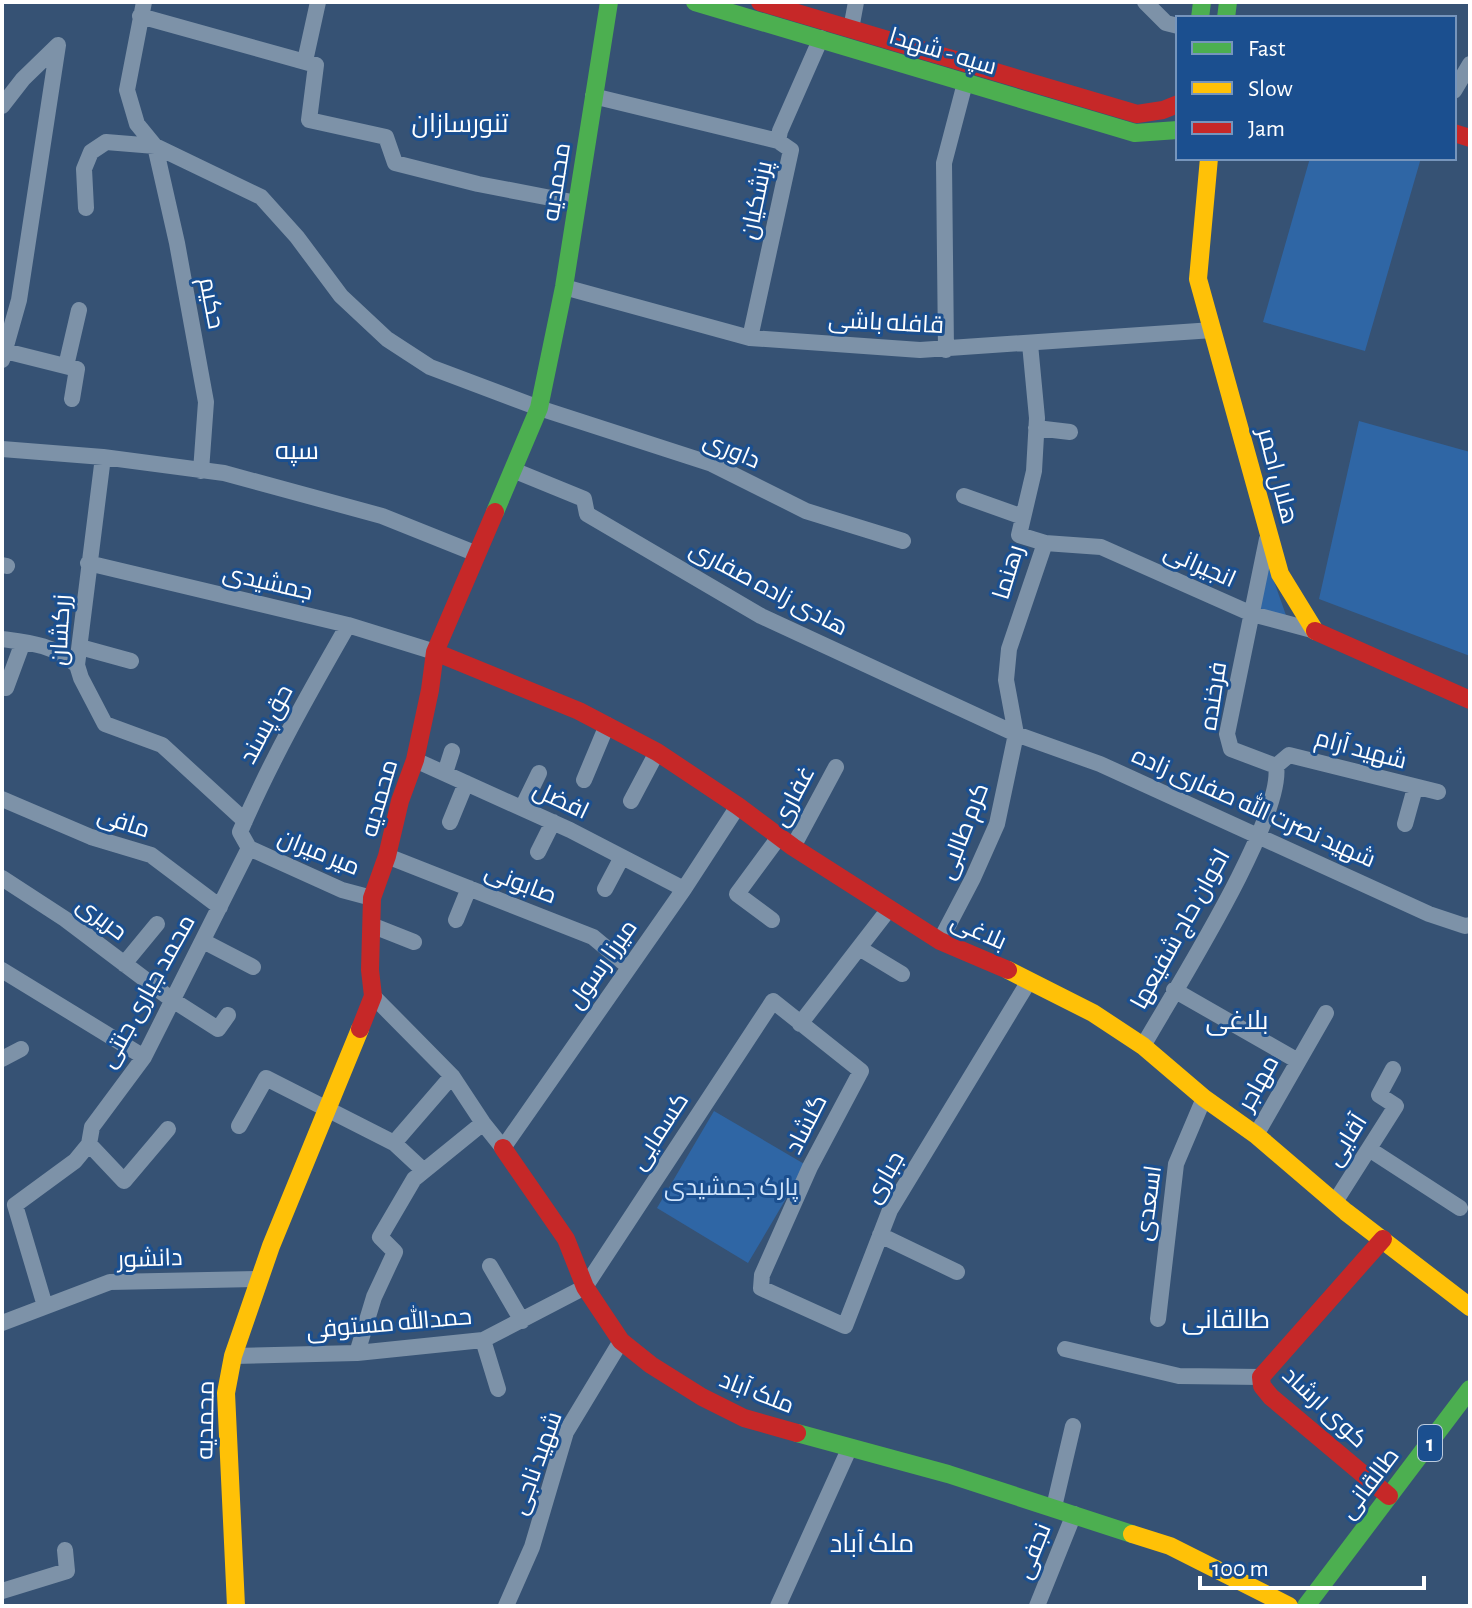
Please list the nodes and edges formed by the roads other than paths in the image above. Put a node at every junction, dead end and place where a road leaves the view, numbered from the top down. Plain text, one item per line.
1 (318, 2) edge
2 (609, 2) edge
3 (695, 2) edge
4 (760, 2) edge
5 (856, 2) edge
6 (1145, 2) edge
7 (142, 9) edge
8 (1176, 26) edge
9 (851, 29) junction
10 (821, 38) junction
11 (305, 61) junction
12 (1470, 64) edge
13 (965, 83) junction
14 (1456, 88) edge
15 (593, 96) junction
16 (1176, 105) edge
17 (2, 106) edge
18 (1176, 130) edge
19 (1135, 133) junction
20 (778, 141) junction
21 (155, 146) junction
22 (1176, 149) edge
23 (1193, 160) edge
24 (1209, 160) edge
25 (1207, 177) junction
26 (577, 203) junction
27 (86, 208) dead end
28 (564, 287) junction
29 (79, 310) dead end
30 (1213, 330) junction
31 (750, 338) junction
32 (1030, 344) junction
33 (946, 350) junction
34 (4, 356) edge
35 (66, 366) junction
36 (72, 399) dead end
37 (539, 408) junction
38 (1036, 428) junction
39 (1070, 432) dead end
40 (2, 449) edge
41 (103, 457) junction
42 (513, 470) junction
43 (201, 471) junction
44 (964, 496) dead end
45 (1023, 517) junction
46 (1268, 532) junction
47 (903, 541) dead end
48 (1045, 543) junction
49 (477, 554) junction
50 (88, 563) junction
51 (1252, 614) junction
52 (348, 625) junction
53 (1312, 630) junction
54 (2, 639) edge
55 (23, 642) junction
56 (80, 647) junction
57 (435, 652) junction
58 (131, 661) dead end
59 (77, 665) junction
60 (6, 688) dead end
61 (1470, 700) edge
62 (607, 725) junction
63 (1016, 734) junction
64 (452, 751) dead end
65 (657, 752) junction
66 (415, 760) junction
67 (1276, 766) junction
68 (836, 767) dead end
69 (445, 773) junction
70 (539, 773) dead end
71 (584, 780) dead end
72 (466, 783) junction
73 (1415, 788) junction
74 (1438, 792) dead end
75 (2, 799) edge
76 (631, 801) dead end
77 (738, 806) junction
78 (522, 808) junction
79 (245, 821) junction
80 (450, 822) dead end
81 (553, 822) junction
82 (1405, 824) dead end
83 (1259, 836) junction
84 (786, 842) junction
85 (249, 848) junction
86 (538, 852) dead end
87 (387, 856) junction
88 (622, 857) junction
89 (2, 878) edge
90 (469, 888) junction
91 (605, 889) dead end
92 (684, 889) junction
93 (372, 898) junction
94 (220, 907) junction
95 (889, 909) junction
96 (456, 920) dead end
97 (772, 920) dead end
98 (157, 924) dead end
99 (371, 925) junction
100 (1470, 925) edge
101 (203, 941) junction
102 (940, 941) junction
103 (414, 942) dead end
104 (859, 948) junction
105 (124, 964) junction
106 (253, 967) dead end
107 (629, 967) junction
108 (3, 974) edge
109 (902, 974) dead end
110 (1029, 981) junction
111 (1174, 990) junction
112 (373, 996) junction
113 (171, 999) junction
114 (1326, 1013) dead end
115 (228, 1015) dead end
116 (800, 1024) junction
117 (1143, 1046) junction
118 (21, 1049) dead end
119 (144, 1057) junction
120 (2, 1059) edge
121 (1298, 1061) junction
122 (1393, 1069) dead end
123 (452, 1076) junction
124 (1204, 1098) junction
125 (327, 1108) junction
126 (483, 1123) junction
127 (239, 1126) dead end
128 (168, 1129) dead end
129 (1256, 1135) junction
130 (394, 1143) junction
131 (89, 1144) junction
132 (503, 1148) junction
133 (1369, 1149) junction
134 (423, 1170) junction
135 (1335, 1202) junction
136 (1460, 1208) dead end
137 (880, 1235) junction
138 (1383, 1239) junction
139 (490, 1266) dead end
140 (957, 1272) dead end
141 (259, 1279) junction
142 (585, 1287) junction
143 (761, 1288) joint
144 (45, 1306) junction
145 (1470, 1307) edge
146 (1158, 1319) dead end
147 (522, 1321) junction
148 (2, 1323) edge
149 (483, 1340) junction
150 (621, 1341) junction
151 (1065, 1349) dead end
152 (357, 1353) junction
153 (233, 1356) junction
154 (1261, 1377) junction
155 (498, 1389) dead end
156 (1470, 1389) edge
157 (1073, 1426) dead end
158 (850, 1447) junction
159 (1389, 1496) junction
160 (1054, 1507) junction
161 (1074, 1514) junction
162 (65, 1550) dead end
163 (2, 1591) edge
164 (236, 1606) edge
165 (506, 1606) edge
166 (778, 1606) edge
167 (1037, 1606) edge
168 (1289, 1606) edge
169 (1306, 1606) edge

1 - 11 street
2 - 15 street, محمدیه
3 - 10 street, سپه - شهدا
4 - 9 street, سپه - شهدا
5 - 9 street
6 - 8 street
7 - 11 street
7 - 21 street
9 - 16 street, سپه - شهدا
10 - 13 street, سپه - شهدا
10 - 20 street, پزشکیان
11 - 26 street
12 - 14 street
13 - 19 street, سپه - شهدا
13 - 33 street
15 - 20 street
15 - 26 street, محمدیه
17 - 34 street
18 - 19 street, سپه - شهدا
19 - 22 street
20 - 31 street, پزشکیان
21 - 27 street
21 - 37 street, داوری
21 - 43 street, حکیم
23 - 25 street
24 - 25 street, هلال احمر
25 - 30 street, هلال احمر
26 - 28 street, محمدیه
28 - 31 street, قافله باشی
28 - 37 street, محمدیه
29 - 35 street
30 - 32 street, قافله باشی
30 - 46 street, هلال احمر
31 - 33 street, قافله باشی
32 - 33 street, قافله باشی
32 - 38 street, رهنما
34 - 35 street
35 - 36 street
37 - 42 street, محمدیه
37 - 47 street, داوری
38 - 39 street
38 - 45 street, رهنما
40 - 41 street
41 - 43 street
41 - 50 street, زرکشان
42 - 49 street, محمدیه
42 - 63 street, هادی زاده صفاری
43 - 49 street
44 - 45 street
45 - 48 street, رهنما
46 - 51 street, فرخنده
46 - 53 street, هلال احمر
48 - 51 street, انجیرانی
48 - 63 street, رهنما
49 - 57 street, محمدیه
50 - 52 street, جمشیدی
50 - 56 street, زرکشان
51 - 53 street, انجیرانی
51 - 67 street, فرخنده
52 - 57 street, جمشیدی
52 - 79 street, حق پسند
53 - 61 street
54 - 55 street
55 - 59 street
55 - 60 street
56 - 58 street
56 - 59 street, زرکشان
57 - 62 street, بلاغی
57 - 66 street, محمدیه
59 - 79 street, زرکشان
62 - 65 street, بلاغی
62 - 71 street
63 - 83 street, شهید نصرت الله صفاری زاده
63 - 102 street, کرم طالبی
64 - 69 street
65 - 76 street
65 - 77 street, بلاغی
66 - 69 street, افضل
66 - 87 street, محمدیه
67 - 73 street, شهید آرام
67 - 83 street
68 - 84 street, غفاری
69 - 72 street, افضل
70 - 78 street
72 - 78 street, افضل
72 - 80 street
73 - 74 street, شهید آرام
73 - 82 street
75 - 94 street, مافی
77 - 84 street, بلاغی
77 - 92 street, میرزا رسول
78 - 81 street, افضل
79 - 85 street
81 - 86 street
81 - 88 street, افضل
83 - 100 street, شهید نصرت الله صفاری زاده
83 - 111 street, اخوان حاج شفیعها
84 - 95 street, بلاغی
84 - 97 street, غفاری
85 - 93 street, میر میران
85 - 94 street, محمد جباری جنتی
87 - 90 street, صابونی
87 - 93 street, محمدیه
88 - 91 street
88 - 92 street, افضل
89 - 105 street, حریری
90 - 96 street
90 - 107 street, صابونی
92 - 107 street, میرزا رسول
93 - 99 street, محمدیه
94 - 101 street, محمد جباری جنتی
95 - 102 street, بلاغی
95 - 104 street
98 - 105 street
99 - 103 street
99 - 112 street, محمدیه
101 - 106 street
101 - 113 street, محمد جباری جنتی
102 - 110 street, بلاغی
104 - 109 street
104 - 116 street
105 - 113 street, حریری
107 - 132 street, میرزا رسول
108 - 119 street
110 - 117 street, بلاغی
110 - 137 street, جباری
111 - 117 street, اخوان حاج شفیعها
111 - 121 street
112 - 123 street, ملک آباد
112 - 125 street, محمدیه
113 - 115 street, حریری
113 - 119 street, محمد جباری جنتی
114 - 121 street, مهاجر
116 - 142 street, کسمایی
116 - 143 street, گلشاد
117 - 124 street, بلاغی
118 - 120 street
119 - 131 street, محمد جباری جنتی
121 - 129 street, مهاجر
122 - 133 street, آقایی
123 - 126 street, ملک آباد
123 - 130 street
124 - 129 street, بلاغی
124 - 146 street, اسعدی
125 - 127 street
125 - 130 street
125 - 141 street, محمدیه
126 - 132 street, ملک آباد
126 - 134 street
128 - 131 street
129 - 135 street, بلاغی
130 - 134 street
131 - 144 street, محمد جباری جنتی
132 - 142 street, ملک آباد
133 - 135 street, آقایی
133 - 136 street
134 - 152 street
135 - 138 street, بلاغی
137 - 140 street
137 - 143 street, جباری
138 - 145 street, بلاغی
138 - 154 street, کوی ارشاد
139 - 147 street
141 - 144 street, دانشور
141 - 153 street, محمدیه
142 - 147 street, حمدالله مستوفی
142 - 150 street, ملک آباد
144 - 148 street, دانشور
147 - 149 street, حمدالله مستوفی
149 - 152 street, حمدالله مستوفی
149 - 155 street
150 - 158 street, ملک آباد
150 - 165 street, شهید ناجی
151 - 154 street
152 - 153 street, حمدالله مستوفی
153 - 164 street, محمدیه
154 - 159 street, کوی ارشاد
156 - 159 street, طالقانی / 1
157 - 160 street
158 - 160 street, ملک آباد
158 - 166 street
159 - 169 street, طالقانی
160 - 161 street, ملک آباد
161 - 167 street, نجفی
161 - 168 street, ملک آباد
162 - 163 street

